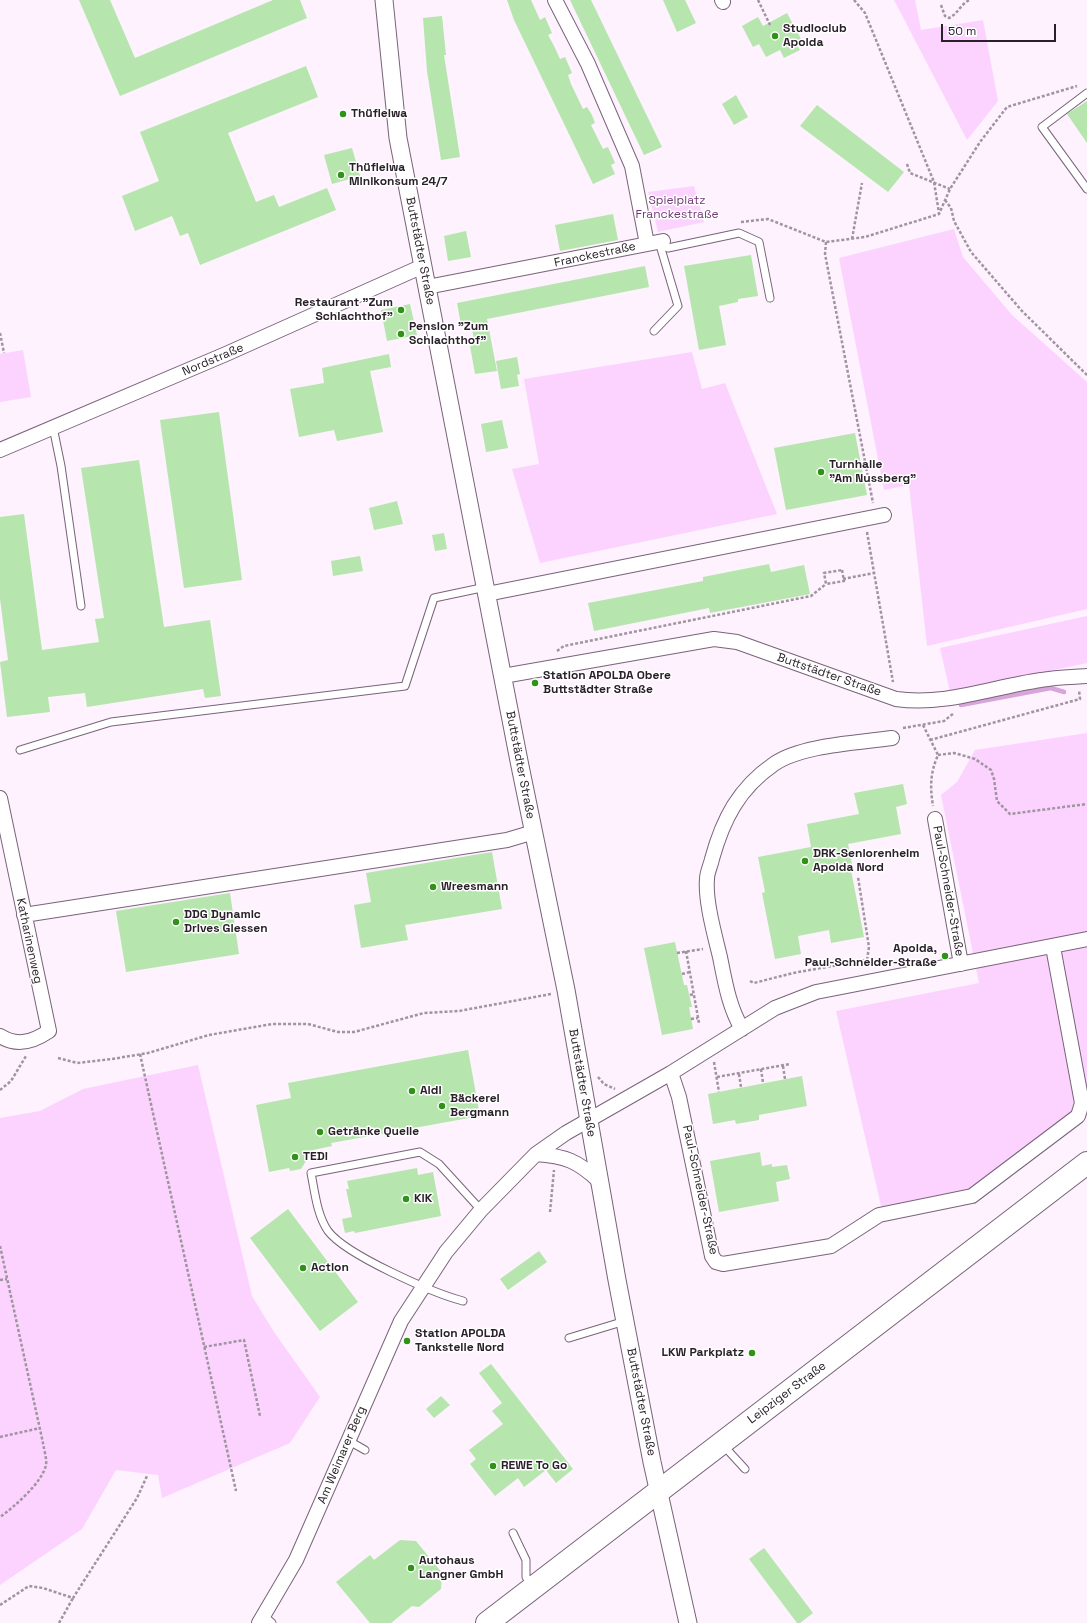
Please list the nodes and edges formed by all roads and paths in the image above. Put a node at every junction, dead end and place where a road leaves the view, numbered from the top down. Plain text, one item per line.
1 (384, 0) edge
2 (555, 0) edge
3 (758, 0) edge
4 (854, 0) edge
5 (970, 0) edge
6 (941, 5) dead end
7 (770, 26) dead end
8 (1080, 85) dead end
9 (1087, 93) edge
10 (907, 164) dead end
11 (862, 182) dead end
12 (934, 182) junction
13 (1087, 189) edge
14 (950, 190) junction
15 (945, 200) junction
16 (939, 214) junction
17 (739, 222) dead end
18 (852, 239) junction
19 (656, 242) junction
20 (826, 242) junction
21 (424, 266) junction
22 (427, 287) junction
23 (770, 298) dead end
24 (654, 331) dead end
25 (0, 333) edge
26 (4, 353) dead end
27 (1087, 375) edge
28 (53, 427) junction
29 (0, 450) edge
30 (875, 517) junction
31 (874, 573) junction
32 (843, 579) junction
33 (826, 584) junction
34 (487, 590) junction
35 (81, 606) dead end
36 (552, 655) dead end
37 (503, 676) junction
38 (1082, 676) edge
39 (953, 698) junction
40 (896, 699) junction
41 (923, 725) junction
42 (897, 733) joint
43 (930, 740) junction
44 (20, 750) dead end
45 (938, 755) junction
46 (0, 798) edge
47 (1087, 804) edge
48 (935, 819) joint
49 (534, 832) junction
50 (858, 877) dead end
51 (24, 915) junction
52 (1087, 939) edge
53 (717, 947) junction
54 (1053, 947) junction
55 (686, 951) junction
56 (677, 953) dead end
57 (961, 964) junction
58 (690, 972) junction
59 (682, 974) dead end
60 (750, 982) dead end
61 (566, 990) junction
62 (694, 994) junction
63 (690, 995) dead end
64 (698, 1018) junction
65 (691, 1019) dead end
66 (699, 1023) dead end
67 (742, 1029) junction
68 (0, 1036) edge
69 (31, 1041) junction
70 (707, 1051) junction
71 (140, 1054) junction
72 (58, 1058) dead end
73 (790, 1064) dead end
74 (782, 1066) junction
75 (761, 1069) junction
76 (671, 1073) junction
77 (597, 1074) dead end
78 (739, 1074) junction
79 (717, 1077) junction
80 (785, 1079) dead end
81 (763, 1083) dead end
82 (741, 1087) dead end
83 (617, 1089) dead end
84 (0, 1090) edge
85 (719, 1092) dead end
86 (588, 1119) junction
87 (536, 1154) junction
88 (556, 1156) junction
89 (1087, 1163) edge
90 (599, 1181) junction
91 (481, 1210) junction
92 (550, 1212) dead end
93 (0, 1246) edge
94 (7, 1279) junction
95 (0, 1280) edge
96 (424, 1286) junction
97 (463, 1302) dead end
98 (625, 1321) junction
99 (569, 1338) dead end
100 (204, 1347) junction
101 (260, 1416) dead end
102 (40, 1428) junction
103 (0, 1437) edge
104 (348, 1441) junction
105 (721, 1444) junction
106 (365, 1450) dead end
107 (744, 1470) dead end
108 (147, 1476) dead end
109 (236, 1491) dead end
110 (659, 1492) junction
111 (0, 1517) edge
112 (513, 1533) dead end
113 (533, 1587) junction
114 (73, 1598) junction
115 (0, 1605) edge
116 (265, 1620) edge
117 (59, 1623) edge
118 (487, 1623) edge
119 (688, 1623) edge

1 - 21 street, Buttstädter Straße
2 - 19 street, Franckestraße
3 - 7 path
4 - 12 path
5 - 6 path
8 - 14 path
9 - 13 lane
10 - 12 path
11 - 18 path
12 - 14 path
12 - 16 path
14 - 15 path
15 - 16 path
15 - 27 path
16 - 18 path
17 - 20 path
18 - 20 path
19 - 22 street, Franckestraße
19 - 23 lane
19 - 24 lane
20 - 30 path
21 - 22 street, Buttstädter Straße
21 - 28 street, Nordstraße
22 - 34 street, Buttstädter Straße
25 - 26 path
28 - 29 street, Nordstraße
28 - 35 lane
30 - 31 path
30 - 34 street
31 - 32 path
31 - 40 path
32 - 33 path
32 - 33 path
33 - 36 path
34 - 37 street, Buttstädter Straße
34 - 44 lane
37 - 40 street, Buttstädter Straße
37 - 49 street, Buttstädter Straße
38 - 39 street, Buttstädter Straße
38 - 43 path
39 - 40 street, Buttstädter Straße
39 - 41 path
41 - 42 path
41 - 43 path
42 - 53 street
43 - 45 path
45 - 47 path
45 - 48 path
46 - 51 street, Katharinenweg
48 - 57 street, Paul-Schneider-Straße
49 - 51 street
49 - 61 street, Buttstädter Straße
50 - 60 path
51 - 69 street, Katharinenweg
52 - 54 street, Paul-Schneider-Straße
53 - 55 path
53 - 67 street
54 - 57 street, Paul-Schneider-Straße
54 - 76 street, Paul-Schneider-Straße
55 - 56 path
55 - 58 path
57 - 67 street, Paul-Schneider-Straße
58 - 59 path
58 - 62 path
61 - 71 path
61 - 86 street, Buttstädter Straße
62 - 63 path
62 - 64 path
64 - 65 path
64 - 66 path
67 - 70 street, Paul-Schneider-Straße
68 - 69 street, Katharinenweg
69 - 84 path
70 - 76 street, Paul-Schneider-Straße
70 - 79 path
71 - 72 path
71 - 100 path
73 - 74 path
74 - 75 path
74 - 80 path
75 - 78 path
75 - 81 path
76 - 86 street, Paul-Schneider-Straße
77 - 83 path
78 - 79 path
78 - 82 path
79 - 85 path
86 - 87 street, Am Weimarer Berg
86 - 90 street, Buttstädter Straße
87 - 88 street
87 - 91 street, Am Weimarer Berg
88 - 90 street
88 - 92 path
89 - 105 main road, Leipziger Straße
90 - 98 street, Buttstädter Straße
91 - 96 street, Am Weimarer Berg
91 - 96 lane
93 - 94 path
94 - 95 path
94 - 102 path
96 - 97 lane
96 - 104 street, Am Weimarer Berg
98 - 99 lane
98 - 110 street, Buttstädter Straße
100 - 101 path
100 - 109 path
102 - 103 path
102 - 111 path
104 - 106 lane
104 - 116 street, Am Weimarer Berg
105 - 107 lane
105 - 110 main road, Leipziger Straße
108 - 114 path
110 - 113 main road, Leipziger Straße
110 - 119 street, Buttstädter Straße
112 - 113 lane
113 - 118 main road, Leipziger Straße
114 - 115 path
114 - 117 path

